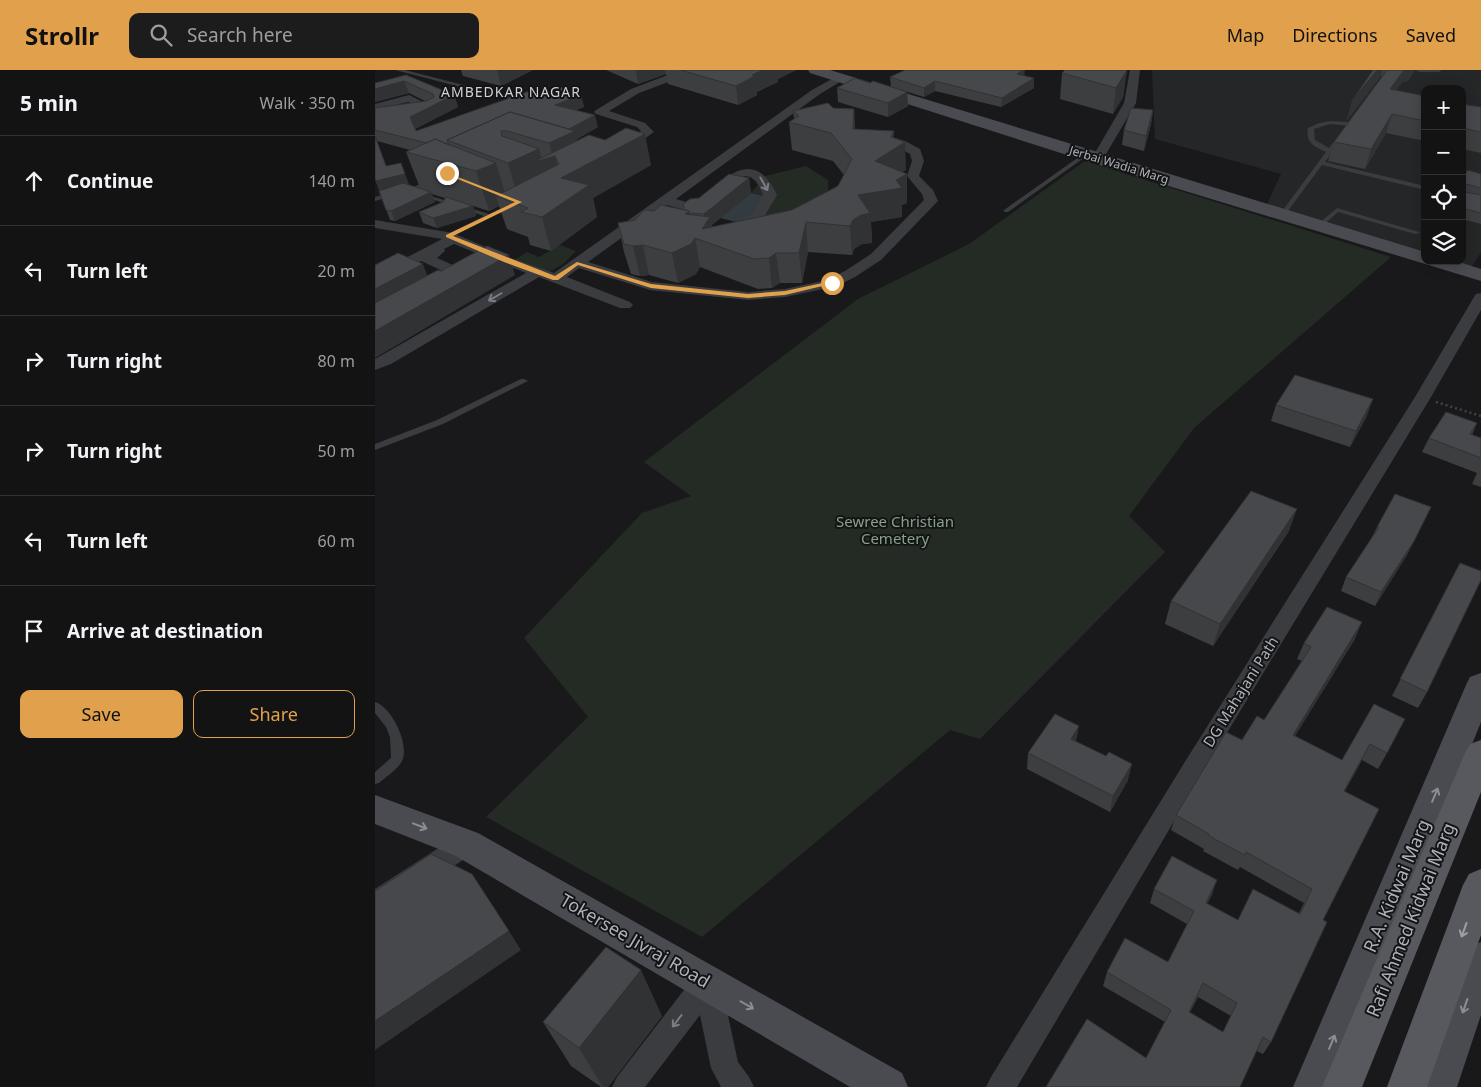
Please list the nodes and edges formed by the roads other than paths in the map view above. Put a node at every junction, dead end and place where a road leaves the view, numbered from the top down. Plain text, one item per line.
1 (398, 70) edge
2 (815, 70) edge
3 (1135, 70) edge
4 (1419, 70) edge
5 (1439, 70) edge
6 (681, 71) edge
7 (839, 78) junction
8 (524, 101) edge
9 (375, 107) edge
10 (792, 109) junction
11 (806, 113) edge
12 (375, 116) edge
13 (1356, 116) edge
14 (1350, 124) junction
15 (869, 133) edge
16 (623, 148) edge
17 (1331, 151) junction
18 (1092, 157) junction
19 (1321, 163) junction
20 (439, 177) edge
21 (1421, 187) edge
22 (403, 192) edge
23 (510, 198) edge
24 (375, 199) edge
25 (666, 200) junction
26 (1005, 211) dead end
27 (648, 212) junction
28 (1282, 215) junction
29 (489, 216) junction
30 (419, 218) edge
31 (666, 218) edge
32 (375, 224) edge
33 (1319, 226) junction
34 (396, 228) junction
35 (717, 233) edge
36 (1417, 233) dead end
37 (463, 249) junction
38 (427, 255) junction
39 (495, 256) junction
40 (1421, 257) edge
41 (577, 263) junction
42 (1447, 265) edge
43 (538, 272) junction
44 (1481, 275) edge
45 (555, 279) junction
46 (375, 280) edge
47 (1481, 297) edge
48 (625, 305) dead end
49 (375, 365) edge
50 (524, 381) dead end
51 (375, 446) edge
52 (1481, 685) edge
53 (375, 706) edge
54 (1481, 753) edge
55 (375, 779) edge
56 (375, 809) edge
57 (466, 844) junction
58 (1481, 885) edge
59 (375, 902) edge
60 (1481, 960) edge
61 (707, 982) junction
62 (627, 1087) edge
63 (739, 1087) edge
64 (888, 1087) edge
65 (1001, 1087) edge
66 (1313, 1087) edge
67 (1342, 1087) edge
68 (1407, 1087) edge
69 (1437, 1087) edge

1 - 8 lane
2 - 7 main road, Jerbai Wadia Marg
3 - 18 street
4 - 5 lane
6 - 16 street
7 - 10 street
7 - 18 main road, Jerbai Wadia Marg
9 - 12 street
10 - 11 street
10 - 25 street
13 - 14 lane
14 - 17 lane
14 - 17 lane
15 - 41 street
17 - 19 lane
18 - 26 lane
18 - 28 main road, Jerbai Wadia Marg
19 - 21 lane
19 - 28 lane
20 - 29 lane
22 - 24 lane
23 - 29 lane
25 - 27 street
25 -> 35 street
27 - 31 street
27 - 41 street
28 - 33 main road, Jerbai Wadia Marg
29 - 37 lane
30 - 34 street
32 - 34 street
33 - 36 lane
33 - 40 main road, Jerbai Wadia Marg
34 - 37 street
37 - 38 street
37 - 38 street
37 - 39 street
37 - 39 street
38 - 46 street
39 - 43 street
41 - 45 street
42 - 44 main road
43 - 45 street
43 -> 49 street
45 - 48 street
47 - 65 street, DG Mahajani Path
50 - 51 lane
66 -> 52 main road, R.A. Kidwai Marg
53 - 55 lane
54 - 67 main road, Rafi Ahmed Kidwai Marg
56 -> 57 main road, Tokersee Jivraj Road
57 - 59 street
57 - 61 main road, Tokersee Jivraj Road
58 -> 68 main road
60 -> 69 main road
61 -> 62 street
61 - 63 street
61 -> 64 main road, Tokersee Jivraj Road

